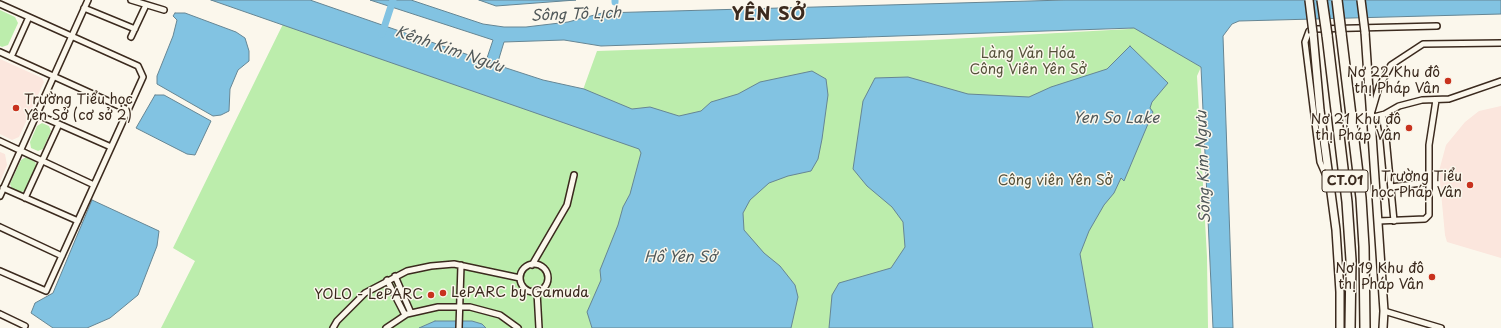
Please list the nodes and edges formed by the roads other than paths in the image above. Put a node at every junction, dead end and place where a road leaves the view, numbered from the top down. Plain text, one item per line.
1 (88, 0) edge
2 (131, 0) edge
3 (1309, 0) edge
4 (1322, 0) edge
5 (1337, 0) edge
6 (1361, 0) edge
7 (0, 4) edge
8 (146, 5) junction
9 (84, 8) junction
10 (164, 10) dead end
11 (29, 17) junction
12 (1437, 26) dead end
13 (135, 29) junction
14 (71, 36) junction
15 (131, 37) dead end
16 (1501, 43) edge
17 (0, 52) edge
18 (11, 57) junction
19 (53, 77) junction
20 (1501, 80) edge
21 (1436, 100) junction
22 (128, 110) junction
23 (36, 114) junction
24 (1382, 114) junction
25 (1370, 118) junction
26 (59, 124) junction
27 (0, 141) edge
28 (112, 147) junction
29 (20, 151) junction
30 (42, 161) junction
31 (574, 175) dead end
32 (1329, 181) junction
33 (1429, 182) junction
34 (94, 185) junction
35 (1391, 187) junction
36 (3, 188) junction
37 (0, 196) edge
38 (25, 198) junction
39 (78, 221) junction
40 (1378, 221) junction
41 (1394, 221) junction
42 (0, 227) edge
43 (62, 256) junction
44 (461, 265) junction
45 (532, 265) junction
46 (0, 270) edge
47 (395, 276) junction
48 (520, 278) junction
49 (387, 280) junction
50 (537, 292) junction
51 (460, 307) junction
52 (1384, 311) junction
53 (0, 314) edge
54 (408, 314) junction
55 (25, 326) dead end
56 (333, 328) edge
57 (386, 328) edge
58 (459, 328) edge
59 (518, 328) edge
60 (539, 328) edge
61 (1340, 328) edge
62 (1350, 328) edge
63 (1365, 328) edge
64 (1383, 328) edge
65 (1441, 328) edge

1 - 9 street
2 - 8 street
3 - 32 street, bridge
4 - 62 highway, CT.01, bridge
5 - 63 highway, CT.01, bridge
6 - 25 street, bridge
7 - 11 street
8 - 10 street
8 - 13 street
9 - 13 street
9 - 14 street
11 - 14 street
11 - 18 street
12 - 32 street
13 - 15 street
14 - 19 street
14 - 22 street
16 - 25 street
17 - 18 street
18 - 19 street
19 - 22 street
19 - 23 street
20 - 21 street
21 - 24 street
21 - 33 street
22 - 28 street
23 - 26 street
23 - 29 street
24 - 25 street
24 - 35 street
25 - 40 street
26 - 28 street
26 - 30 street
27 - 29 street
28 - 34 street
29 - 30 street
29 - 36 street
30 - 34 street
30 - 38 street
31 - 45 street
32 - 61 street
33 - 35 street
33 - 41 street
34 - 39 street
35 - 41 street
36 - 37 street
36 - 38 street
38 - 39 street
39 - 43 street
40 - 41 street
40 - 52 street
42 - 43 street
43 - 46 street
44 - 47 street
44 - 48 street
44 - 51 street
45 - 48 street
45 - 50 street
47 - 49 street
47 - 54 street
48 - 50 street
49 - 54 street
49 - 56 street
50 - 60 street
51 - 54 street
51 - 58 street
51 - 59 street
52 - 64 street
52 - 65 street
53 - 55 street
54 - 57 street

